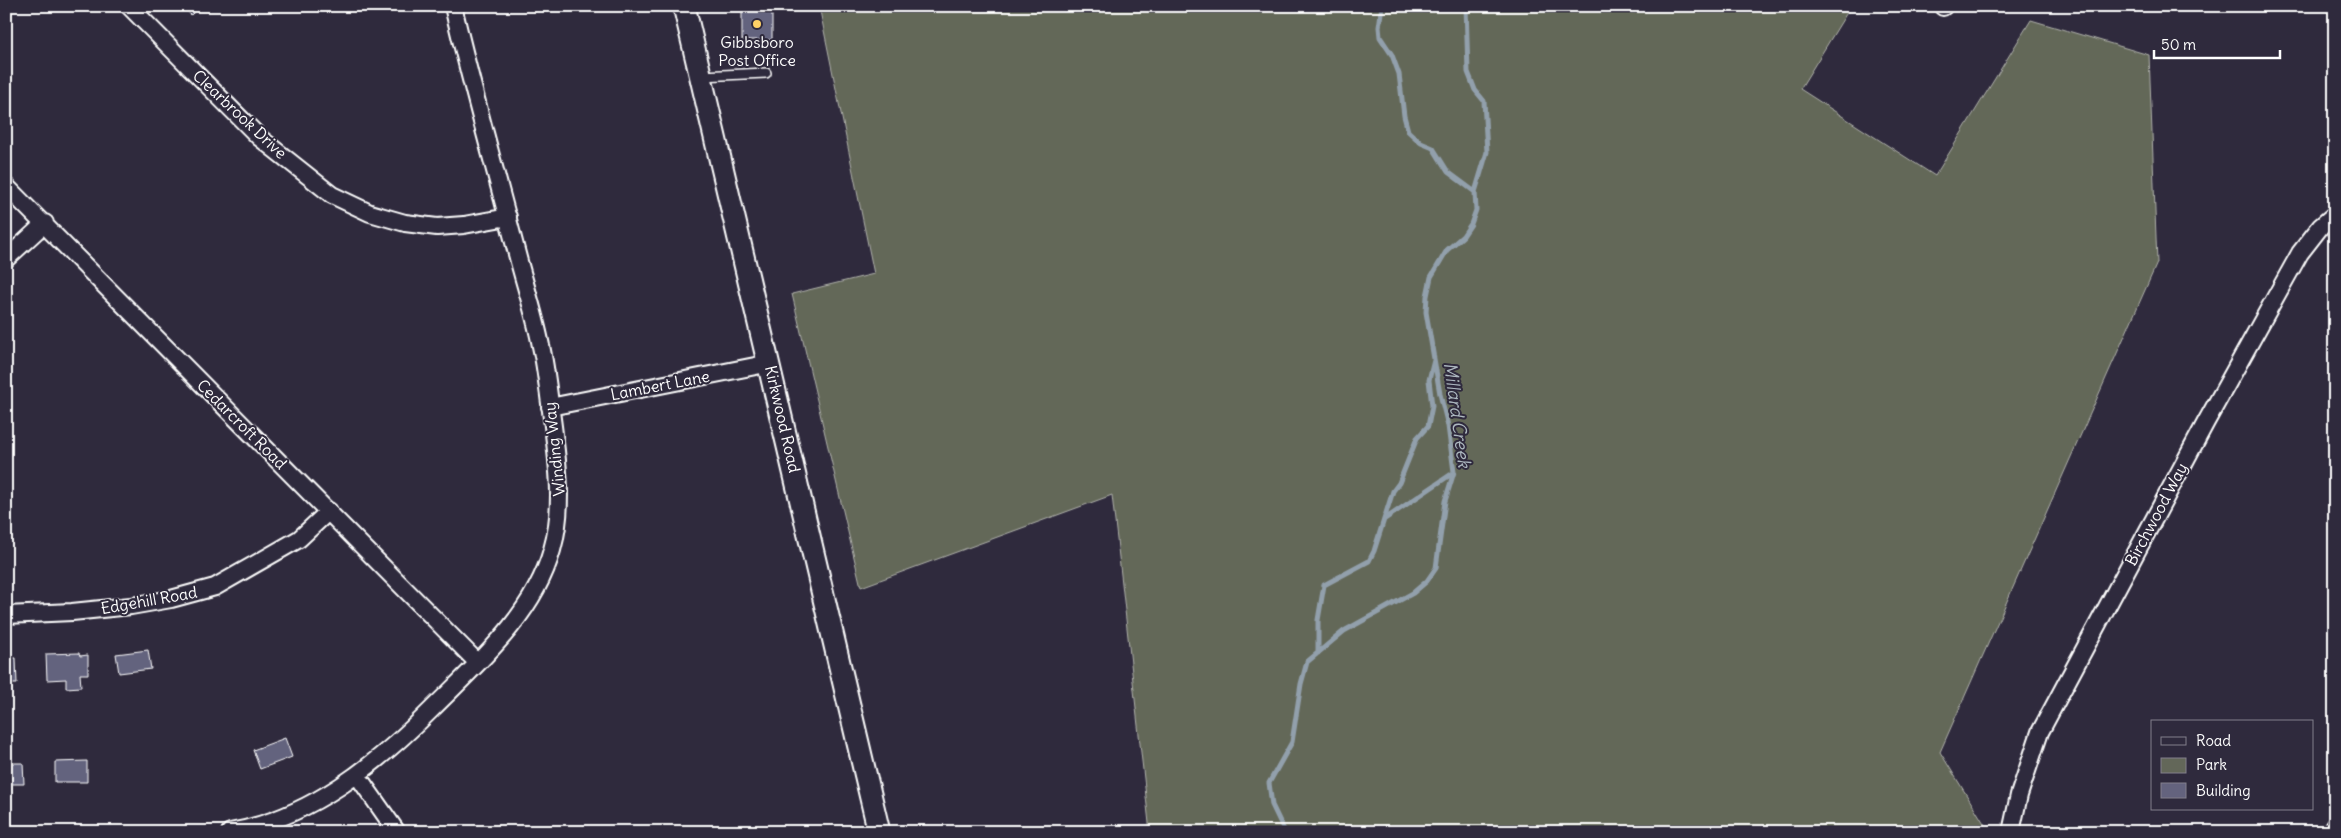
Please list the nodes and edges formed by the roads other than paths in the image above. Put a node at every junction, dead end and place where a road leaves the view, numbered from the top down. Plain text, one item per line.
1 (129, 6) edge
2 (453, 6) edge
3 (684, 6) edge
4 (766, 73) dead end
5 (701, 76) junction
6 (6, 186) edge
7 (2335, 214) edge
8 (508, 217) junction
9 (44, 223) junction
10 (6, 259) edge
11 (770, 364) junction
12 (550, 407) junction
13 (329, 511) junction
14 (6, 615) edge
15 (478, 663) junction
16 (357, 775) junction
17 (2335, 824) edge
18 (230, 832) edge
19 (396, 832) edge
20 (879, 832) edge
21 (2011, 832) edge
22 (2330, 832) edge

1 - 8 street, Clearbrook Drive
2 - 8 street, Winding Way
3 - 5 street, Kirkwood Road
4 - 5 lane
5 - 11 street, Kirkwood Road
6 - 9 street, Cedarcroft Road
7 - 21 street, Birchwood Way
8 - 12 street, Winding Way
9 - 10 street
9 - 13 street, Cedarcroft Road
11 - 12 street, Lambert Lane
11 - 20 street, Kirkwood Road
12 - 15 street, Winding Way
13 - 14 street, Edgehill Road
13 - 15 street, Cedarcroft Road
15 - 16 street, Winding Way
16 - 18 street, Winding Way
16 - 19 street
17 - 22 street

